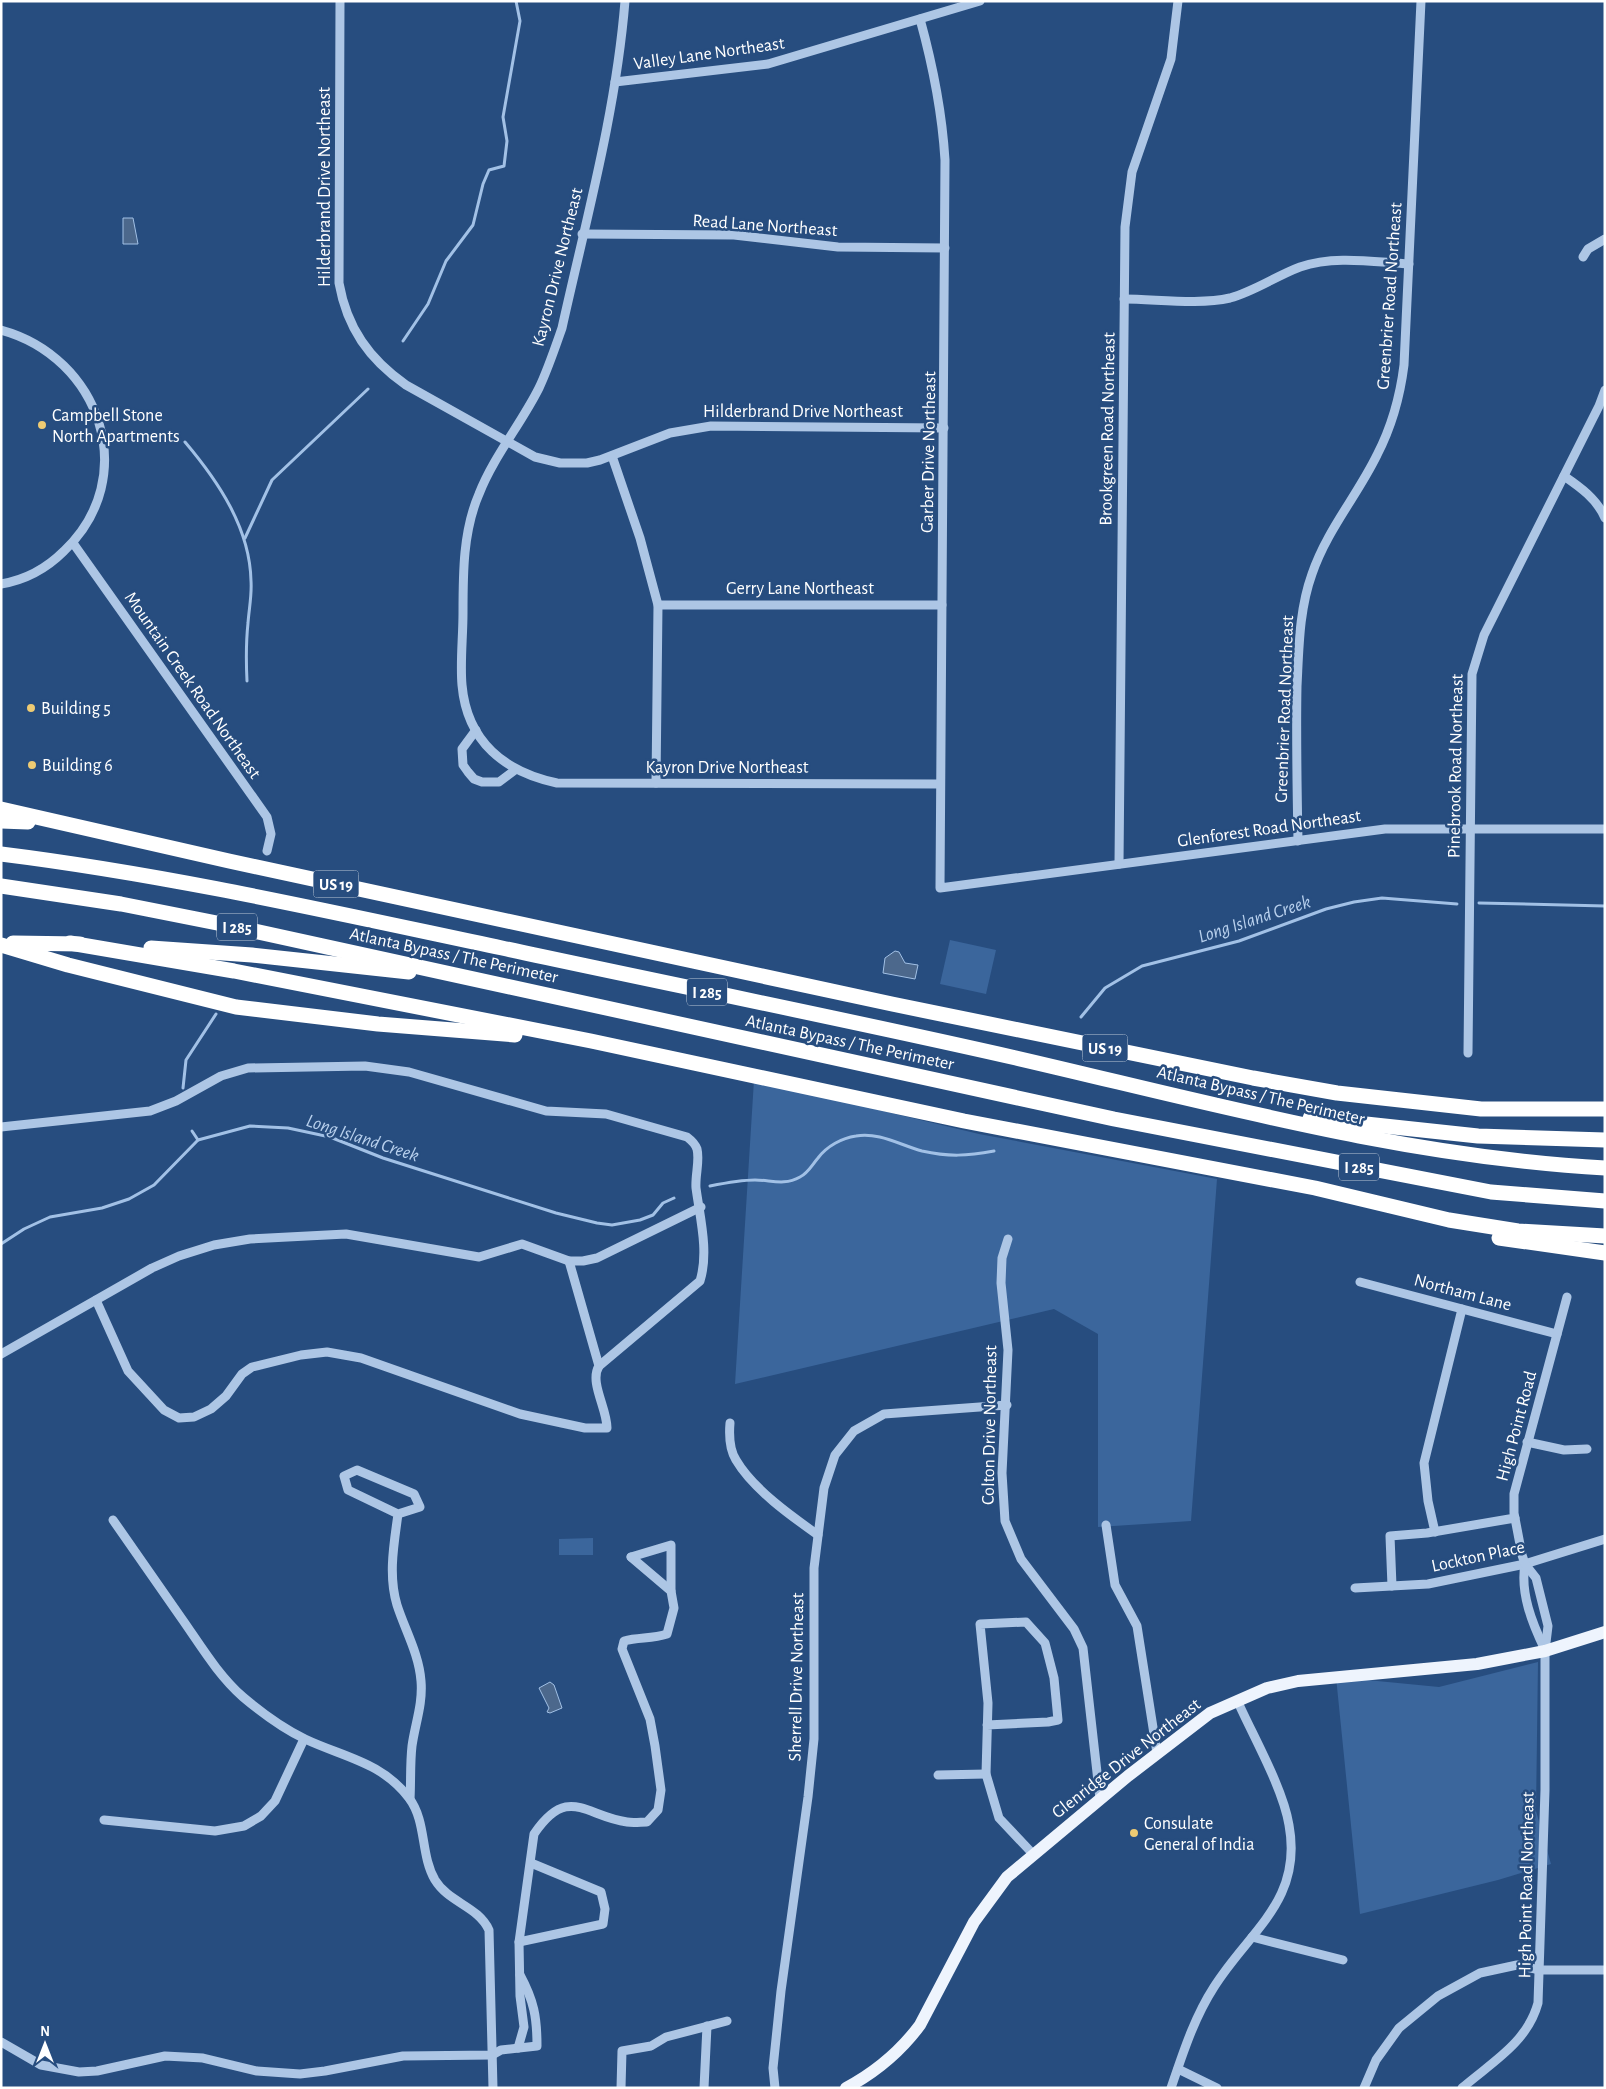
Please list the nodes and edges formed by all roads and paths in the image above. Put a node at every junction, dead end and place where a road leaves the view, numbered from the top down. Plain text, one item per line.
1 (340, 1) edge
2 (625, 1) edge
3 (980, 1) edge
4 (1178, 1) edge
5 (1421, 1) edge
6 (920, 20) junction
7 (615, 82) junction
8 (582, 234) junction
9 (1605, 239) edge
10 (945, 248) junction
11 (1583, 257) dead end
12 (1409, 264) junction
13 (1124, 299) junction
14 (1, 330) edge
15 (1605, 390) edge
16 (944, 428) junction
17 (507, 441) junction
18 (612, 456) junction
19 (1564, 476) junction
20 (1605, 518) edge
21 (73, 543) junction
22 (1, 584) edge
23 (942, 604) junction
24 (658, 605) junction
25 (476, 730) junction
26 (515, 770) junction
27 (656, 783) junction
28 (940, 784) junction
29 (1, 809) edge
30 (1, 821) edge
31 (62, 824) junction
32 (1469, 828) junction
33 (1605, 829) edge
34 (1298, 841) junction
35 (267, 851) dead end
36 (1, 854) edge
37 (1119, 864) junction
38 (1, 886) edge
39 (940, 888) joint
40 (70, 943) junction
41 (1, 944) edge
42 (470, 977) junction
43 (591, 1041) junction
44 (1468, 1053) dead end
45 (1222, 1106) junction
46 (1605, 1109) edge
47 (1, 1127) edge
48 (1605, 1140) edge
49 (1605, 1168) edge
50 (1314, 1188) junction
51 (1605, 1201) edge
52 (701, 1207) junction
53 (1605, 1236) edge
54 (1008, 1239) dead end
55 (1605, 1253) edge
56 (569, 1262) junction
57 (1360, 1282) dead end
58 (1567, 1297) dead end
59 (96, 1300) junction
60 (1462, 1309) junction
61 (1557, 1334) junction
62 (1, 1354) edge
63 (598, 1366) junction
64 (1007, 1406) junction
65 (730, 1423) dead end
66 (1527, 1442) junction
67 (1587, 1449) dead end
68 (398, 1514) junction
69 (1515, 1518) junction
70 (113, 1520) dead end
71 (1106, 1525) dead end
72 (1435, 1532) junction
73 (818, 1535) junction
74 (1605, 1539) edge
75 (1525, 1564) junction
76 (1392, 1586) junction
77 (1355, 1588) dead end
78 (671, 1591) junction
79 (1605, 1632) edge
80 (1545, 1651) junction
81 (1237, 1700) junction
82 (987, 1725) junction
83 (304, 1739) junction
84 (1157, 1753) junction
85 (986, 1774) junction
86 (938, 1775) dead end
87 (410, 1799) junction
88 (1100, 1799) junction
89 (104, 1820) dead end
90 (1033, 1854) junction
91 (531, 1863) junction
92 (1252, 1937) junction
93 (519, 1942) junction
94 (1342, 1960) dead end
95 (1540, 1970) junction
96 (1605, 1970) edge
97 (519, 1973) junction
98 (727, 2021) dead end
99 (707, 2026) junction
100 (1, 2042) edge
101 (518, 2048) junction
102 (492, 2055) junction
103 (1178, 2069) junction
104 (1466, 2087) edge
105 (493, 2088) edge
106 (621, 2088) edge
107 (704, 2088) edge
108 (775, 2088) edge
109 (846, 2088) edge
110 (1171, 2088) edge
111 (1216, 2088) edge
112 (1364, 2088) edge

1 - 17 street, Hilderbrand Drive Northeast
2 - 7 street, Kayron Drive Northeast
3 - 6 street, Valley Lane Northeast
4 - 13 street, Brookgreen Road Northeast
5 - 12 street, Greenbrier Road Northeast
6 - 7 street, Valley Lane Northeast
6 - 10 street, Garber Drive Northeast
7 - 8 street, Kayron Drive Northeast
8 - 10 street, Read Lane Northeast
8 - 17 street, Kayron Drive Northeast
9 - 11 street
10 - 16 street, Garber Drive Northeast
12 - 13 street
12 - 34 street, Greenbrier Road Northeast
13 - 37 street, Brookgreen Road Northeast
14 - 21 street
15 - 19 street, Pinebrook Road Northeast
16 - 18 street, Hilderbrand Drive Northeast
16 - 23 street, Garber Drive Northeast
17 - 18 street, Hilderbrand Drive Northeast
17 - 25 street, Kayron Drive Northeast
18 - 24 street
19 - 20 street
19 - 32 street, Pinebrook Road Northeast
21 - 22 street
21 - 35 street, Mountain Creek Road Northeast
23 - 24 street, Gerry Lane Northeast
23 - 28 street, Garber Drive Northeast
24 - 27 street
25 - 26 street, Kayron Drive Northeast
25 - 26 street
26 - 27 street, Kayron Drive Northeast
27 - 28 street, Kayron Drive Northeast
28 - 39 street, Garber Drive Northeast
29 - 31 highway, US 19
30 - 31 highway
31 - 46 highway, US 19
32 - 33 street, Glenforest Road Northeast
32 - 34 street, Glenforest Road Northeast
32 - 44 street, Pinebrook Road Northeast
34 - 37 street, Glenforest Road Northeast
36 - 45 highway, Atlanta Bypass / The Perimeter / I 285
37 - 39 street, Glenforest Road Northeast
38 - 42 highway, Atlanta Bypass / The Perimeter / I 285
40 - 41 highway
40 - 42 highway
40 - 43 highway
41 - 43 highway
42 - 51 highway, Atlanta Bypass / The Perimeter / I 285
43 - 50 highway
45 - 48 highway
45 - 49 highway, Atlanta Bypass / The Perimeter / I 285
47 - 52 street
50 - 53 highway
50 - 55 highway
52 - 56 street
52 - 63 street
54 - 64 street, Colton Drive Northeast
56 - 59 street
56 - 63 street
57 - 60 street, Northam Lane
58 - 61 street, High Point Road
59 - 62 street
59 - 63 street
60 - 61 street, Northam Lane
60 - 72 street
61 - 66 street, High Point Road
64 - 73 street, Sherrell Drive Northeast
64 - 88 street, Colton Drive Northeast
65 - 73 street
66 - 67 street
66 - 69 street, High Point Road
68 - 68 street
68 - 87 street
69 - 72 street
69 - 75 street, High Point Road
70 - 83 street
71 - 84 street
72 - 76 street
73 - 108 street, Sherrell Drive Northeast
74 - 75 street, Lockton Place
75 - 76 street, Lockton Place
75 - 80 street, High Point Road
75 - 80 street, High Point Road
76 - 77 street, Lockton Place
78 - 78 street
78 - 91 street
79 - 80 main road, Glenridge Drive Northeast
80 - 81 main road, Glenridge Drive Northeast
80 - 95 street, High Point Road Northeast
81 - 84 main road, Glenridge Drive Northeast
81 - 92 street
82 - 82 street
82 - 85 street
83 - 87 street
83 - 89 street
84 - 88 main road, Glenridge Drive Northeast
85 - 86 street
85 - 90 street
87 - 102 street
88 - 90 main road, Glenridge Drive Northeast
90 - 109 main road, Glenridge Drive Northeast
91 - 93 street
91 - 93 street
92 - 94 street
92 - 103 street
93 - 97 street
95 - 96 street
95 - 104 street, High Point Road Northeast
95 - 112 street
97 - 101 street
97 - 101 street
98 - 99 street
99 - 106 street
99 - 107 street
100 - 102 street
101 - 102 street
102 - 105 street
103 - 110 street
103 - 111 street

